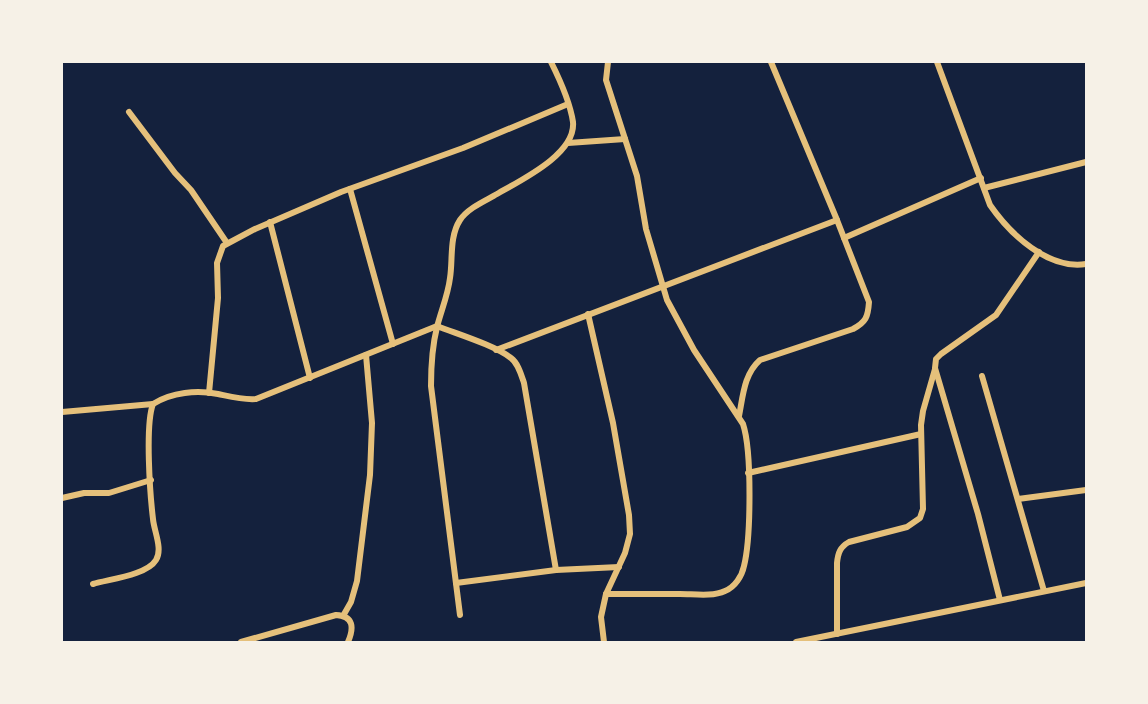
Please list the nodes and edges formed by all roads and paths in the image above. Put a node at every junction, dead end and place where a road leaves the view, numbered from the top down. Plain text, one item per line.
1 (551, 62) edge
2 (608, 62) edge
3 (771, 62) edge
4 (938, 62) edge
5 (568, 104) junction
6 (129, 112) dead end
7 (625, 139) junction
8 (568, 142) junction
9 (1086, 162) edge
10 (981, 178) junction
11 (984, 188) junction
12 (350, 189) junction
13 (837, 220) junction
14 (270, 222) junction
15 (844, 238) junction
16 (227, 243) junction
17 (1039, 252) junction
18 (1086, 264) edge
19 (663, 287) junction
20 (588, 314) junction
21 (437, 326) junction
22 (393, 344) junction
23 (496, 350) junction
24 (366, 355) junction
25 (935, 368) junction
26 (982, 376) dead end
27 (310, 378) junction
28 (209, 393) junction
29 (153, 404) junction
30 (62, 412) edge
31 (739, 416) junction
32 (921, 434) junction
33 (748, 473) junction
34 (151, 480) junction
35 (1086, 490) edge
36 (62, 498) edge
37 (1018, 499) junction
38 (619, 567) junction
39 (556, 570) junction
40 (456, 583) junction
41 (1086, 583) edge
42 (93, 584) dead end
43 (1044, 591) junction
44 (606, 594) junction
45 (1000, 600) junction
46 (460, 615) dead end
47 (343, 616) junction
48 (837, 634) junction
49 (241, 642) edge
50 (348, 642) edge
51 (604, 642) edge
52 (796, 642) edge

1 - 5 street
2 - 7 street
3 - 13 street
4 - 10 street
5 - 8 street
5 - 12 street
6 - 16 street
7 - 8 street
7 - 19 street
8 - 21 street
9 - 11 street
10 - 11 street
10 - 15 street
11 - 17 street
12 - 14 street
12 - 22 street
13 - 15 street
13 - 19 street
14 - 16 street
14 - 27 street
15 - 31 street
16 - 28 street
17 - 18 street
17 - 25 street
19 - 20 street
19 - 31 street
20 - 23 street
20 - 38 street
21 - 22 street
21 - 23 street
21 - 40 street
22 - 24 street
23 - 39 street
24 - 27 street
24 - 47 street
25 - 32 street
25 - 45 street
26 - 37 street
27 - 28 street
28 - 29 street
29 - 30 street
29 - 34 street
31 - 33 street
32 - 33 street
32 - 48 street
33 - 44 street
34 - 36 street
34 - 42 street
35 - 37 street
37 - 43 street
38 - 39 street
38 - 44 street
39 - 40 street
40 - 46 street
41 - 43 street
43 - 45 street
44 - 51 street
45 - 48 street
47 - 49 street
47 - 50 street
48 - 52 street

